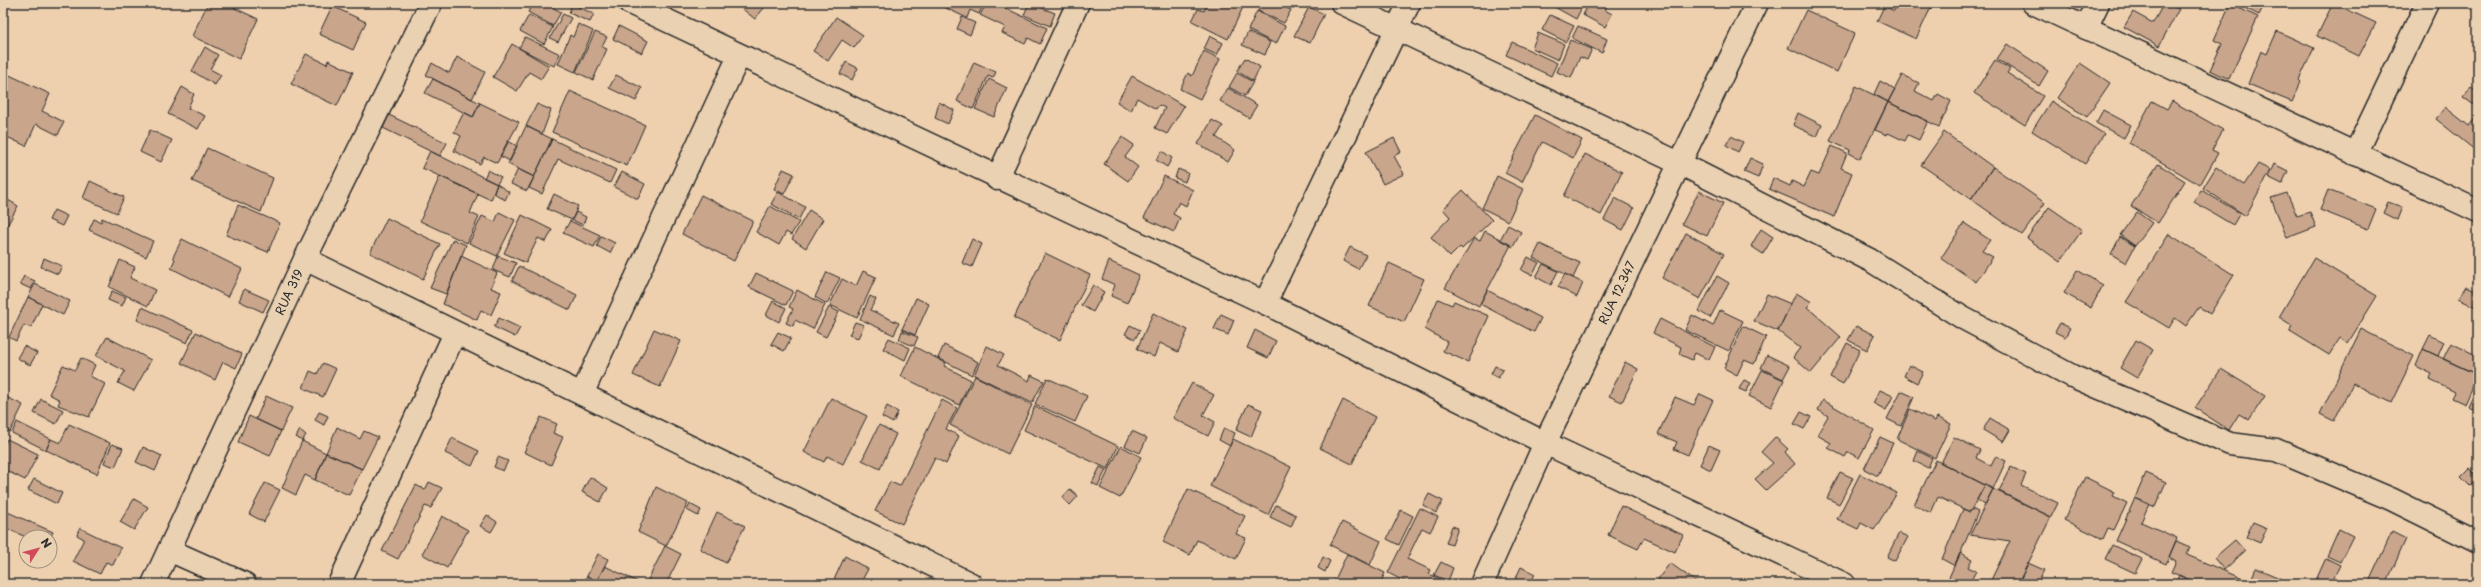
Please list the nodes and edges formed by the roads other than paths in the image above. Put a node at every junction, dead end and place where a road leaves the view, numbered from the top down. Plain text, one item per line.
1 (431, 3) edge
2 (630, 3) edge
3 (1078, 3) edge
4 (1342, 3) edge
5 (1409, 3) edge
6 (1757, 3) edge
7 (2033, 3) edge
8 (2098, 3) edge
9 (2427, 3) edge
10 (2086, 28) junction
11 (1397, 30) junction
12 (739, 56) junction
13 (2355, 154) junction
14 (1681, 164) junction
15 (997, 179) junction
16 (2478, 211) edge
17 (305, 259) junction
18 (1265, 303) junction
19 (455, 333) junction
20 (582, 394) junction
21 (1545, 443) junction
22 (2478, 542) edge
23 (169, 550) junction
24 (153, 584) edge
25 (245, 584) edge
26 (339, 584) edge
27 (971, 584) edge
28 (1482, 584) edge
29 (1844, 584) edge

1 - 17 street, RUA 319
2 - 12 street
3 - 15 street
4 - 11 street
5 - 11 street
6 - 14 street, RUA 12.347
7 - 10 street
8 - 10 street
9 - 13 street
10 - 13 street
11 - 14 street
11 - 18 street
12 - 15 street
12 - 20 street
13 - 16 street
14 - 21 street, RUA 12.347
14 - 22 street
15 - 18 street
17 - 19 street
17 - 23 street, RUA 319
18 - 21 street
19 - 20 street
19 - 26 street
20 - 27 street
21 - 28 street, RUA 12.347
21 - 29 street
23 - 24 street, RUA 319
23 - 25 street

